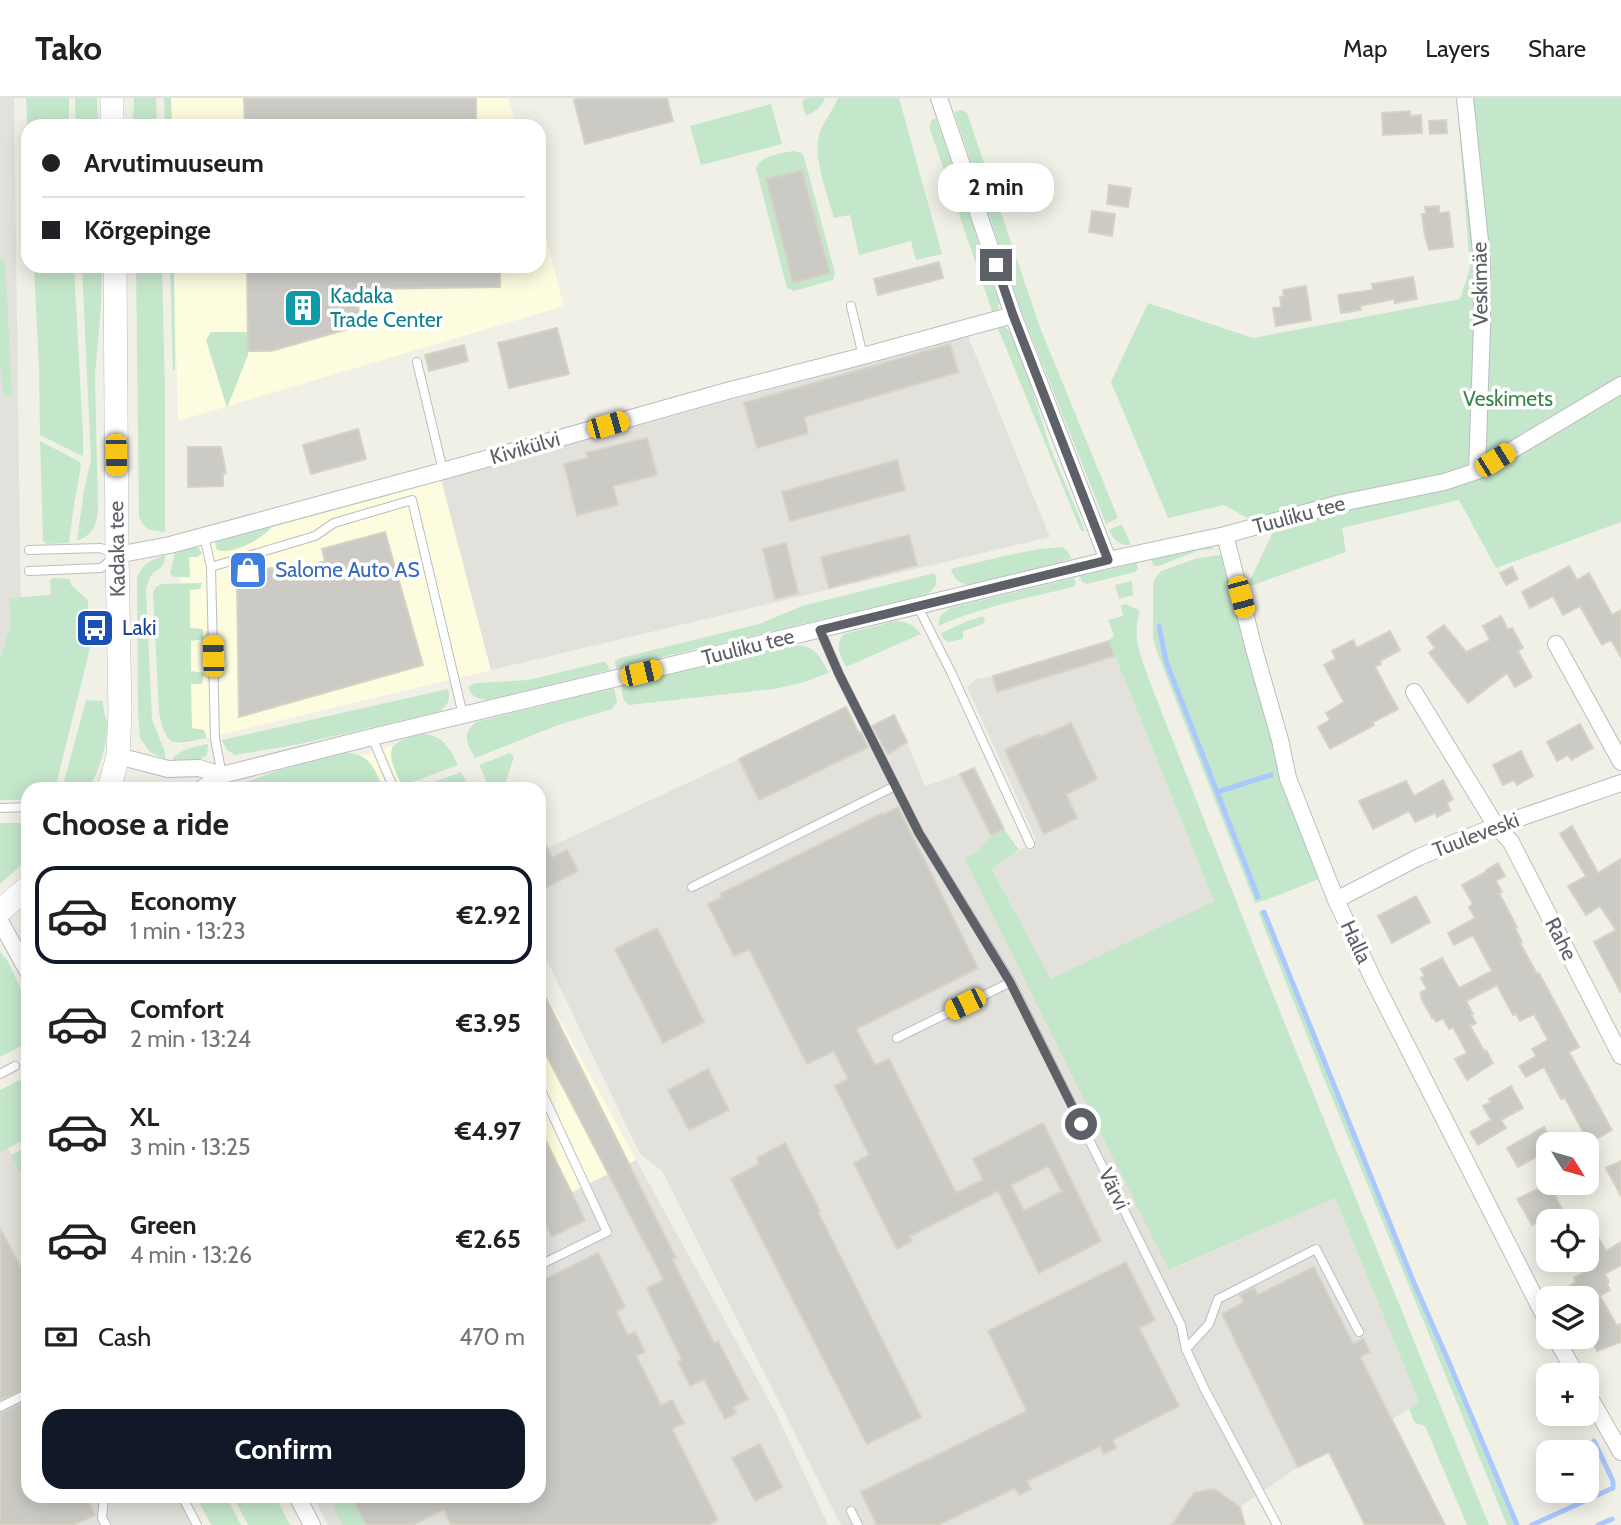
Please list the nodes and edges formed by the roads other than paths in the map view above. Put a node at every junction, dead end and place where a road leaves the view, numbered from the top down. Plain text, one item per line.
1 (112, 98) edge
2 (939, 98) edge
3 (1465, 98) edge
4 (113, 119) edge
5 (115, 273) edge
6 (851, 306) dead end
7 (1013, 315) junction
8 (863, 356) junction
9 (417, 362) dead end
10 (1621, 385) edge
11 (443, 471) junction
12 (1477, 471) junction
13 (406, 481) junction
14 (412, 500) junction
15 (1225, 534) junction
16 (204, 535) junction
17 (29, 550) dead end
18 (117, 555) junction
19 (1108, 560) junction
20 (211, 567) junction
21 (29, 571) dead end
22 (918, 607) junction
23 (820, 630) junction
24 (1556, 644) dead end
25 (1414, 692) dead end
26 (463, 715) junction
27 (372, 737) junction
28 (117, 757) junction
29 (1621, 762) edge
30 (222, 775) junction
31 (111, 782) edge
32 (212, 782) edge
33 (391, 782) edge
34 (1621, 783) edge
35 (895, 786) junction
36 (21, 807) edge
37 (0, 808) edge
38 (1496, 826) junction
39 (1030, 844) dead end
40 (692, 887) dead end
41 (21, 893) edge
42 (1336, 900) junction
43 (0, 911) edge
44 (0, 921) edge
45 (21, 959) edge
46 (1010, 982) junction
47 (897, 1038) dead end
48 (1621, 1056) edge
49 (15, 1066) dead end
50 (0, 1074) edge
51 (546, 1101) edge
52 (546, 1262) edge
53 (1536, 1299) edge
54 (1359, 1332) dead end
55 (1186, 1349) junction
56 (21, 1396) edge
57 (0, 1407) edge
58 (1599, 1414) edge
59 (1621, 1452) edge
60 (103, 1503) edge
61 (186, 1503) edge
62 (301, 1503) edge
63 (851, 1511) dead end
64 (106, 1525) edge
65 (197, 1525) edge
66 (312, 1525) edge
67 (858, 1525) edge
68 (1277, 1525) edge

1 - 4 main road
2 - 7 street
3 - 12 street, Veskimäe
5 - 18 main road, Kadaka tee
6 - 8 lane
7 - 8 street, Kivikülvi
7 - 19 street
8 - 11 street, Kivikülvi
9 - 11 lane
10 - 12 street, Tuuliku tee
11 - 13 street, Kivikülvi
12 - 15 street, Tuuliku tee
13 - 14 lane
13 - 16 street, Kivikülvi
14 - 20 lane
14 - 26 lane
15 - 19 street, Tuuliku tee
15 - 42 street, Halla
16 - 18 street, Kivikülvi
16 - 20 lane
17 - 18 lane
18 - 21 lane
18 - 28 main road, Kadaka tee
19 - 22 street, Tuuliku tee
20 - 30 lane
22 - 23 street, Tuuliku tee
22 - 39 lane
23 - 26 street, Tuuliku tee
23 - 35 lane, Värvi
24 - 29 street
25 - 38 street, Rahe
26 - 27 street, Tuuliku tee
27 - 30 street, Tuuliku tee
27 - 33 lane
28 - 30 street, Tuuliku tee
28 - 31 main road, Kadaka tee
30 - 32 street, Tuuliku tee
34 - 38 street, Tuuleveski
35 - 40 lane
35 - 46 lane, Värvi
36 - 37 lane
38 - 42 street, Tuuleveski
38 - 48 street, Rahe
41 - 43 main road
42 - 53 street, Halla
44 - 45 street
46 - 47 lane
46 - 55 lane, Värvi
49 - 50 lane
51 - 52 lane
54 - 55 lane
55 - 68 lane, Värvi
56 - 57 lane
58 - 59 street
60 - 64 lane
61 - 65 lane
62 - 66 street
63 - 67 lane

